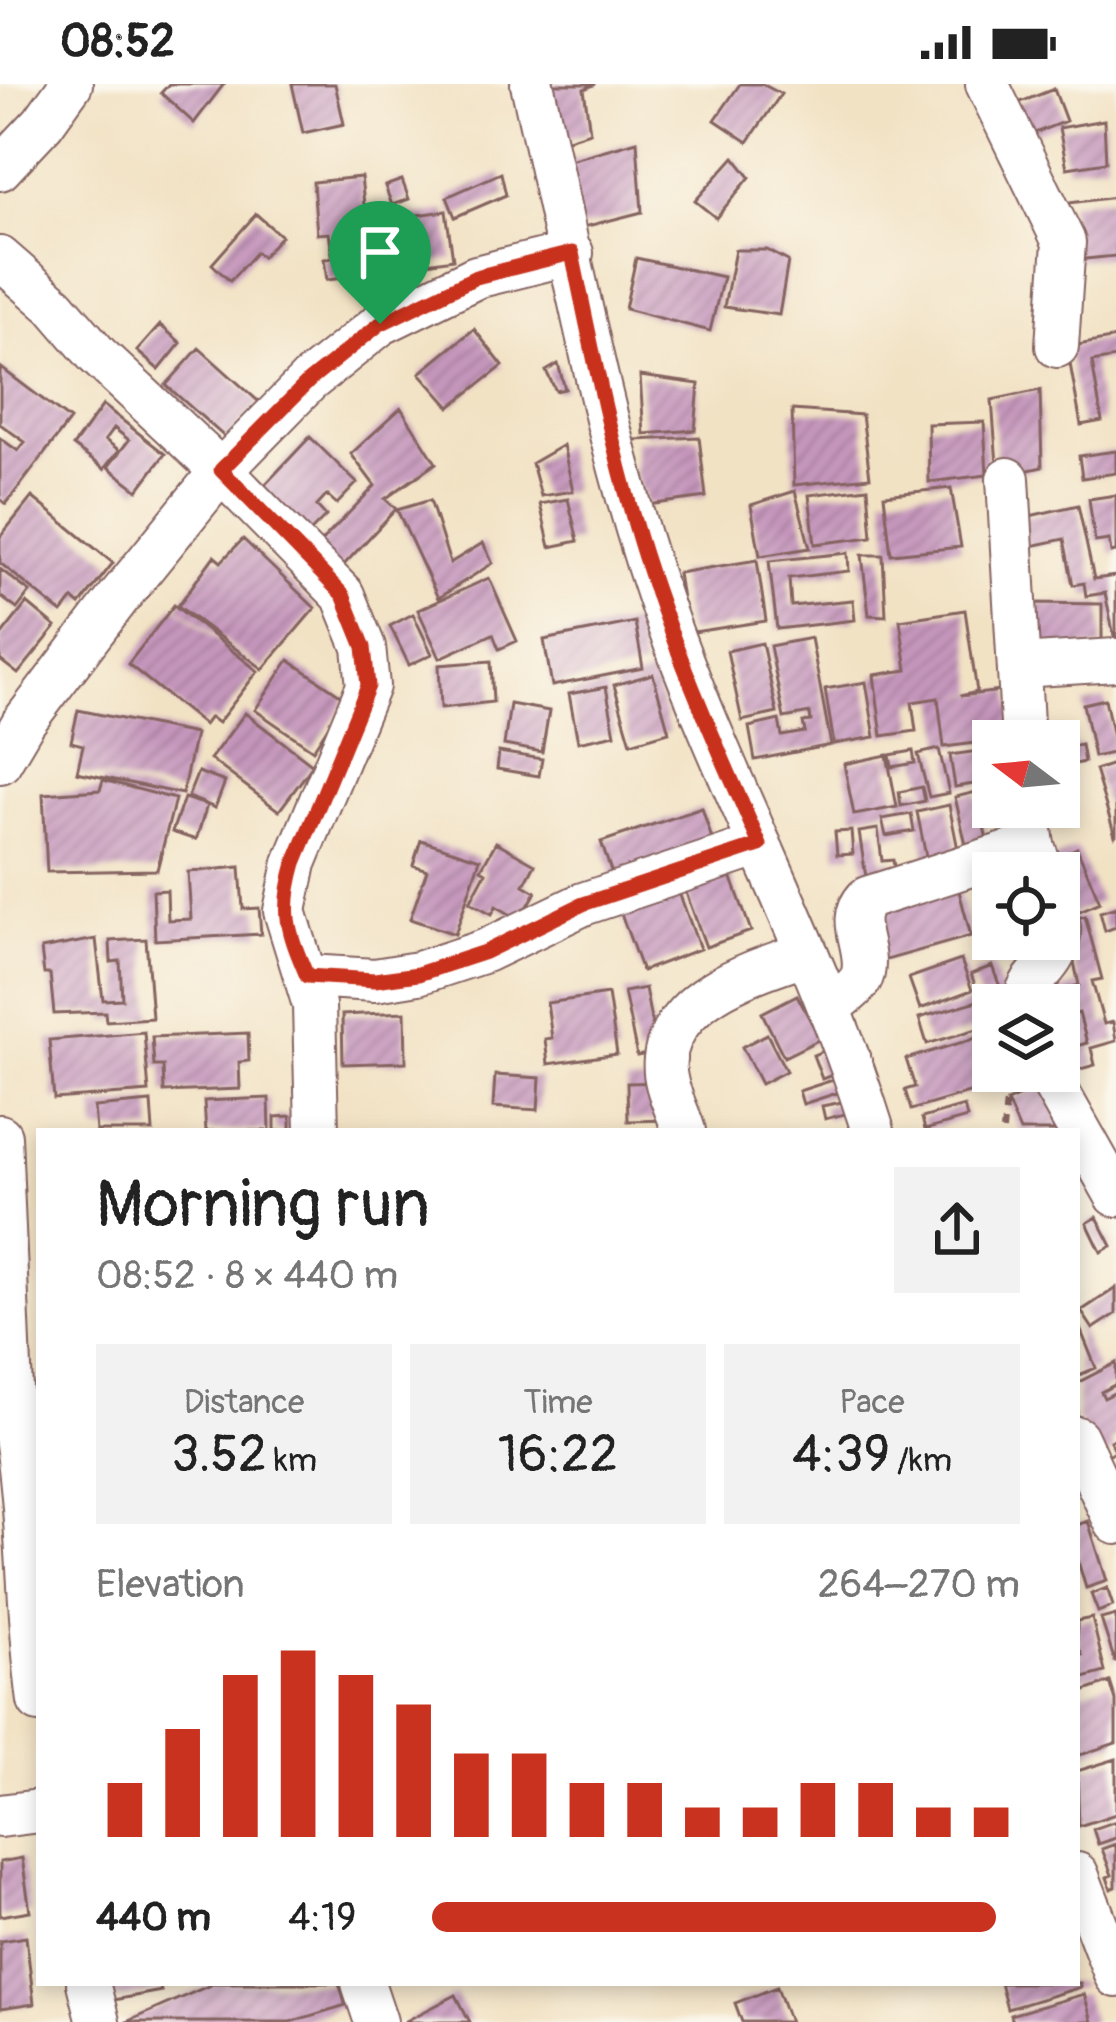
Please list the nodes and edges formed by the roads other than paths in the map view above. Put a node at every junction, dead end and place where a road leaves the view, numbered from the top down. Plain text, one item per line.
1 (71, 84) edge
2 (532, 84) edge
3 (987, 84) edge
4 (0, 169) edge
5 (572, 253) junction
6 (0, 258) edge
7 (1058, 346) dead end
8 (221, 470) junction
9 (1008, 479) dead end
10 (1116, 660) edge
11 (1019, 666) junction
12 (12, 714) edge
13 (1022, 720) edge
14 (0, 762) edge
15 (1034, 842) edge
16 (760, 845) junction
17 (807, 953) junction
18 (1049, 960) edge
19 (307, 976) junction
20 (1031, 984) edge
21 (829, 1008) junction
22 (1058, 1092) edge
23 (317, 1128) edge
24 (683, 1128) edge
25 (873, 1128) edge
26 (1078, 1128) edge
27 (1080, 1131) edge
28 (0, 1136) edge
29 (1116, 1195) edge
30 (12, 1414) junction
31 (1080, 1445) edge
32 (0, 1458) edge
33 (1116, 1523) edge
34 (36, 1672) edge
35 (36, 1811) edge
36 (0, 1816) edge
37 (1080, 1882) edge
38 (1116, 1976) edge
39 (89, 1986) edge
40 (364, 1986) edge
41 (98, 2022) edge
42 (376, 2022) edge

1 - 4 street
2 - 5 street
3 - 7 street
5 - 8 street
5 - 16 street
6 - 8 street
8 - 12 street
8 - 19 street
9 - 11 street
10 - 11 street
11 - 13 street
12 - 14 street
15 - 21 street
16 - 17 street
16 - 19 street
17 - 21 street
17 - 24 street
18 - 20 street
19 - 23 street
21 - 25 street
22 - 26 street
27 - 29 street
28 - 30 street
30 - 32 street
30 - 34 street
31 - 33 street
35 - 36 street
37 - 38 street
39 - 41 street
40 - 42 street

